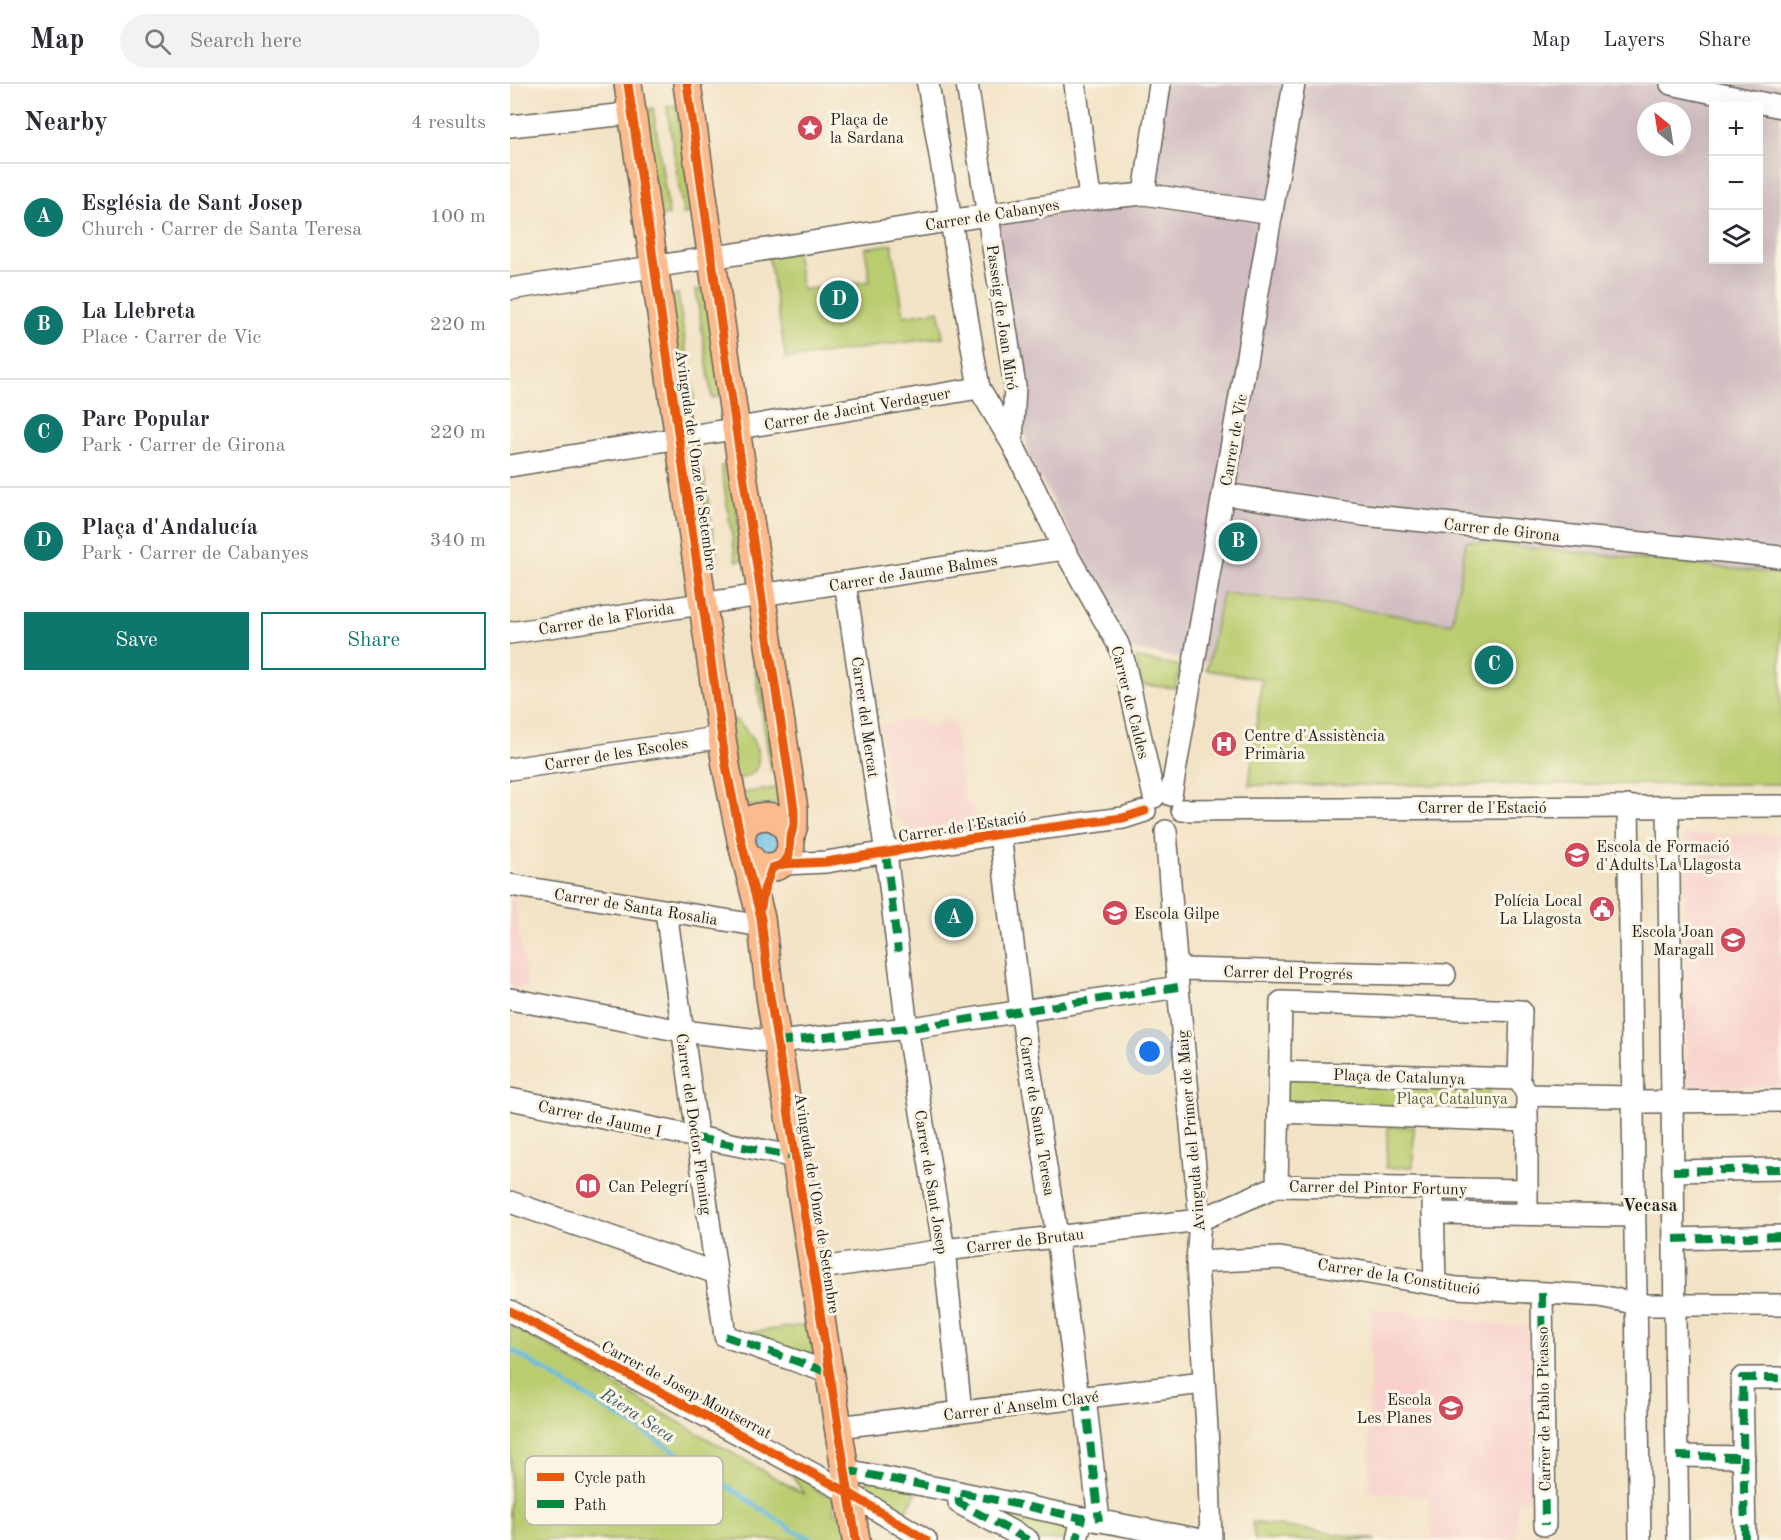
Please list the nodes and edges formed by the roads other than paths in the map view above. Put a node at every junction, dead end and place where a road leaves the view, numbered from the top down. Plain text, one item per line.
1 (687, 84) edge
2 (928, 84) edge
3 (967, 84) edge
4 (1075, 84) edge
5 (1160, 84) edge
6 (1294, 84) edge
7 (1671, 84) edge
8 (630, 96) edge
9 (1781, 107) edge
10 (510, 126) edge
11 (1144, 194) junction
12 (1090, 199) junction
13 (1272, 213) junction
14 (987, 214) junction
15 (951, 220) junction
16 (712, 257) junction
17 (654, 266) junction
18 (510, 289) edge
19 (978, 388) junction
20 (736, 429) junction
21 (680, 438) junction
22 (1012, 443) junction
23 (510, 466) edge
24 (1224, 494) junction
25 (1064, 549) junction
26 (1781, 557) edge
27 (846, 582) junction
28 (761, 596) junction
29 (702, 603) junction
30 (510, 633) edge
31 (723, 737) junction
32 (510, 769) edge
33 (1163, 803) junction
34 (1628, 806) junction
35 (1781, 806) edge
36 (1668, 808) junction
37 (1166, 831) junction
38 (1000, 834) junction
39 (790, 838) junction
40 (742, 846) junction
41 (886, 853) junction
42 (778, 866) junction
43 (510, 885) edge
44 (666, 911) junction
45 (762, 922) junction
46 (898, 952) joint
47 (1400, 974) junction
48 (1445, 975) dead end
49 (1177, 978) junction
50 (510, 999) edge
51 (1399, 1006) junction
52 (1021, 1011) junction
53 (907, 1028) junction
54 (682, 1031) junction
55 (777, 1042) junction
56 (1280, 1072) junction
57 (1523, 1087) junction
58 (1632, 1097) junction
59 (510, 1099) edge
60 (1781, 1101) edge
61 (1672, 1102) junction
62 (1279, 1112) junction
63 (1527, 1121) junction
64 (697, 1138) junction
65 (795, 1157) junction
66 (1781, 1169) edge
67 (1673, 1171) junction
68 (1277, 1186) junction
69 (1433, 1188) junction
70 (1527, 1190) junction
71 (510, 1202) edge
72 (1433, 1213) junction
73 (1527, 1214) junction
74 (1634, 1216) junction
75 (1200, 1220) junction
76 (1057, 1236) junction
77 (1781, 1236) edge
78 (1674, 1239) junction
79 (944, 1250) junction
80 (1197, 1262) junction
81 (814, 1269) junction
82 (716, 1272) junction
83 (1435, 1284) junction
84 (1542, 1293) junction
85 (1636, 1303) junction
86 (1781, 1305) edge
87 (1675, 1306) junction
88 (510, 1311) edge
89 (830, 1373) junction
90 (1781, 1378) edge
91 (1203, 1383) junction
92 (1081, 1398) junction
93 (961, 1412) junction
94 (838, 1427) junction
95 (1677, 1456) junction
96 (1744, 1457) junction
97 (847, 1481) junction
98 (958, 1492) junction
99 (1091, 1519) junction
100 (1545, 1525) dead end
101 (856, 1540) edge
102 (926, 1540) edge
103 (1028, 1540) edge
104 (1077, 1540) edge
105 (1202, 1540) edge
106 (1211, 1540) edge
107 (1640, 1540) edge
108 (1678, 1540) edge
109 (1745, 1540) edge

1 - 16 main road
2 - 15 street, Passeig de Joan Miró
3 - 14 street, Passeig de Joan Miró
4 - 12 street
5 - 11 street
6 - 13 street, Carrer de Vic
7 - 9 street
8 - 10 street
8 - 17 main road, Avinguda de l'Onze de Setembre
11 - 12 street, Carrer de Cabanyes
11 - 13 street, Carrer de Cabanyes
12 - 14 street, Carrer de Cabanyes
13 - 24 street, Carrer de Vic
14 - 15 street, Carrer de Cabanyes
14 - 22 street, Passeig de Joan Miró
15 - 16 street, Carrer de Cabanyes
15 - 19 street, Passeig de Joan Miró
16 - 17 street
16 - 20 main road
17 - 18 street
17 - 21 main road, Avinguda de l'Onze de Setembre
19 - 20 street, Carrer de Jacint Verdaguer
19 - 22 street, Passeig de Joan Miró
20 - 21 street, Avinguda de l'Onze de Setembre
20 - 28 main road
21 - 23 street
21 - 29 main road, Avinguda de l'Onze de Setembre
22 - 25 street, Passeig de Joan Miró
24 - 26 street, Carrer de Girona
24 - 33 street, Carrer de Vic
25 - 27 street, Carrer de Jaume Balmes
25 - 33 street, Carrer de Caldes
27 - 28 street, Carrer de Jaume Balmes
27 - 41 street, Carrer del Mercat
28 - 29 street
28 - 39 main road
29 - 30 street, Carrer de la Florida
29 - 31 main road, Avinguda de l'Onze de Setembre
31 - 32 street, Carrer de les Escoles
31 - 40 main road, Avinguda de l'Onze de Setembre
33 - 34 street, Carrer de l'Estació
33 - 37 street
33 - 37 street
33 - 38 street, Carrer de l'Estació
34 - 36 street, Carrer de l'Estació
34 - 58 street
35 - 36 street, Carrer de l'Estació
36 - 61 street
37 - 49 street, Avinguda del Primer de Maig
38 - 41 street, Carrer de l'Estació
38 - 52 street, Carrer de Santa Teresa
39 - 40 main road
39 - 42 main road
40 - 42 main road
40 - 45 main road, Avinguda de l'Onze de Setembre
41 - 42 street, Carrer de l'Estació
41 - 46 street, Carrer del Mercat
42 - 45 main road, Avinguda de l'Onze de Setembre
43 - 44 street, Carrer de Santa Rosalia
44 - 45 street, Carrer de Santa Rosalia
44 - 54 street, Carrer del Doctor Fleming
45 - 55 main road, Avinguda de l'Onze de Setembre
46 - 53 street, Carrer de Sant Josep
47 - 48 street, Carrer del Progrés
47 - 49 street, Carrer del Progrés
47 - 51 street
49 - 52 street, Carrer del Progrés
49 - 75 street, Avinguda del Primer de Maig
50 - 54 street, Carrer del Progrés
51 - 56 street, Carrer del Progrés
51 - 57 street, Carrer del Progrés
52 - 53 street, Carrer del Progrés
52 - 76 street, Carrer de Santa Teresa
53 - 55 street, Carrer del Progrés
53 - 79 street, Carrer de Sant Josep
54 - 55 street, Carrer del Progrés
54 - 64 street, Carrer del Doctor Fleming
55 - 65 main road, Avinguda de l'Onze de Setembre
56 - 57 street, Plaça de Catalunya
56 - 62 street
57 - 58 street, Plaça de Catalunya
57 - 63 street
58 - 61 street, Plaça de Catalunya
58 - 74 street
59 - 64 street, Carrer de Jaume I
60 - 61 street, Plaça de Catalunya
61 - 67 street
62 - 63 street
62 - 68 street
63 - 70 street
64 - 65 street, Carrer de Jaume I
64 - 82 street, Carrer del Doctor Fleming
65 - 81 main road, Avinguda de l'Onze de Setembre
66 - 67 street
67 - 78 street
68 - 69 street, Carrer del Pintor Fortuny
68 - 75 street, Carrer del Pintor Fortuny
69 - 70 street, Carrer del Pintor Fortuny
69 - 72 street
70 - 73 street
71 - 82 street
72 - 73 street, Carrer del Pintor Fortuny
72 - 83 street
73 - 74 street, Carrer del Pintor Fortuny
74 - 85 street
75 - 76 street, Carrer de Brutau
75 - 80 street, Avinguda del Primer de Maig
76 - 79 street, Carrer de Brutau
76 - 92 street, Carrer de Santa Teresa
77 - 78 street
78 - 87 street
79 - 81 street, Carrer de Brutau
79 - 93 street, Carrer de Sant Josep
80 - 83 street, Carrer de la Constitució
80 - 91 street, Avinguda del Primer de Maig
81 - 89 main road, Avinguda de l'Onze de Setembre
82 - 89 street, Carrer del Doctor Fleming
83 - 84 street, Carrer de la Constitució
84 - 85 street, Carrer de la Constitució
84 - 100 street, Carrer de Pablo Picasso
85 - 87 street, Carrer de la Constitució
85 - 107 street
86 - 87 street, Carrer de la Constitució
87 - 95 street
88 - 97 street, Carrer de Josep Montserrat
89 - 94 main road, Avinguda de l'Onze de Setembre
90 - 96 street
91 - 92 street, Carrer d'Anselm Clavé
91 - 106 street, Avinguda del Primer de Maig
92 - 93 street, Carrer d'Anselm Clavé
92 - 99 street, Carrer de Santa Teresa
93 - 94 street, Carrer d'Anselm Clavé
94 - 97 main road, Avinguda de l'Onze de Setembre
95 - 96 street
95 - 108 street
96 - 109 street
97 - 98 street
97 - 101 main road, Avinguda de l'Onze de Setembre
97 - 102 street
98 - 99 street
98 - 103 street
99 - 104 street, Carrer de Santa Teresa
99 - 105 street

